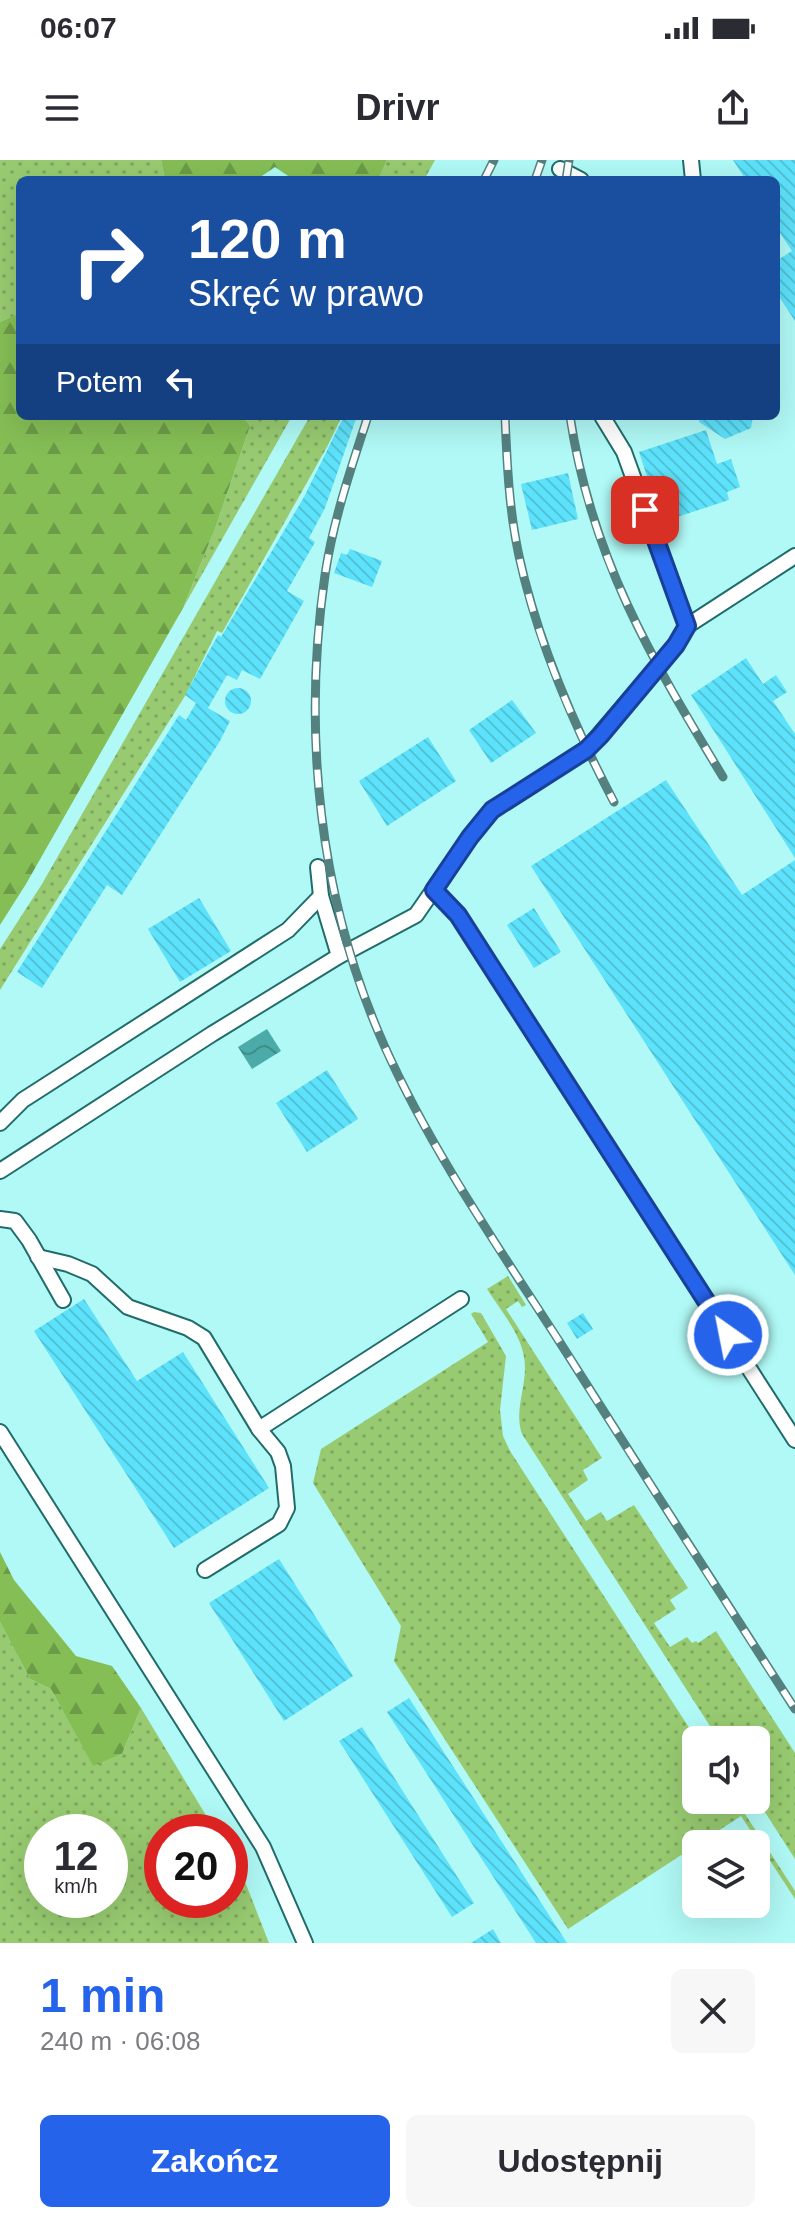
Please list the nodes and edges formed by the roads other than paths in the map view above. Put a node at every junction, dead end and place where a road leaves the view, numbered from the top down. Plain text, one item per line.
1 (604, 420) edge
2 (795, 556) edge
3 (687, 626) junction
4 (318, 867) dead end
5 (434, 890) junction
6 (321, 896) junction
7 (339, 956) junction
8 (0, 1123) edge
9 (0, 1171) edge
10 (0, 1219) edge
11 (38, 1257) junction
12 (461, 1299) dead end
13 (63, 1300) dead end
14 (259, 1429) junction
15 (0, 1432) edge
16 (795, 1440) edge
17 (205, 1570) dead end
18 (305, 1943) edge

1 - 3 lane
2 - 3 lane
3 - 5 lane
4 - 6 lane
5 - 7 lane
5 - 16 lane
6 - 7 lane
6 - 8 lane
7 - 9 lane
10 - 11 lane
11 - 13 lane
11 - 14 lane
12 - 14 lane
14 - 17 lane
15 - 18 lane

